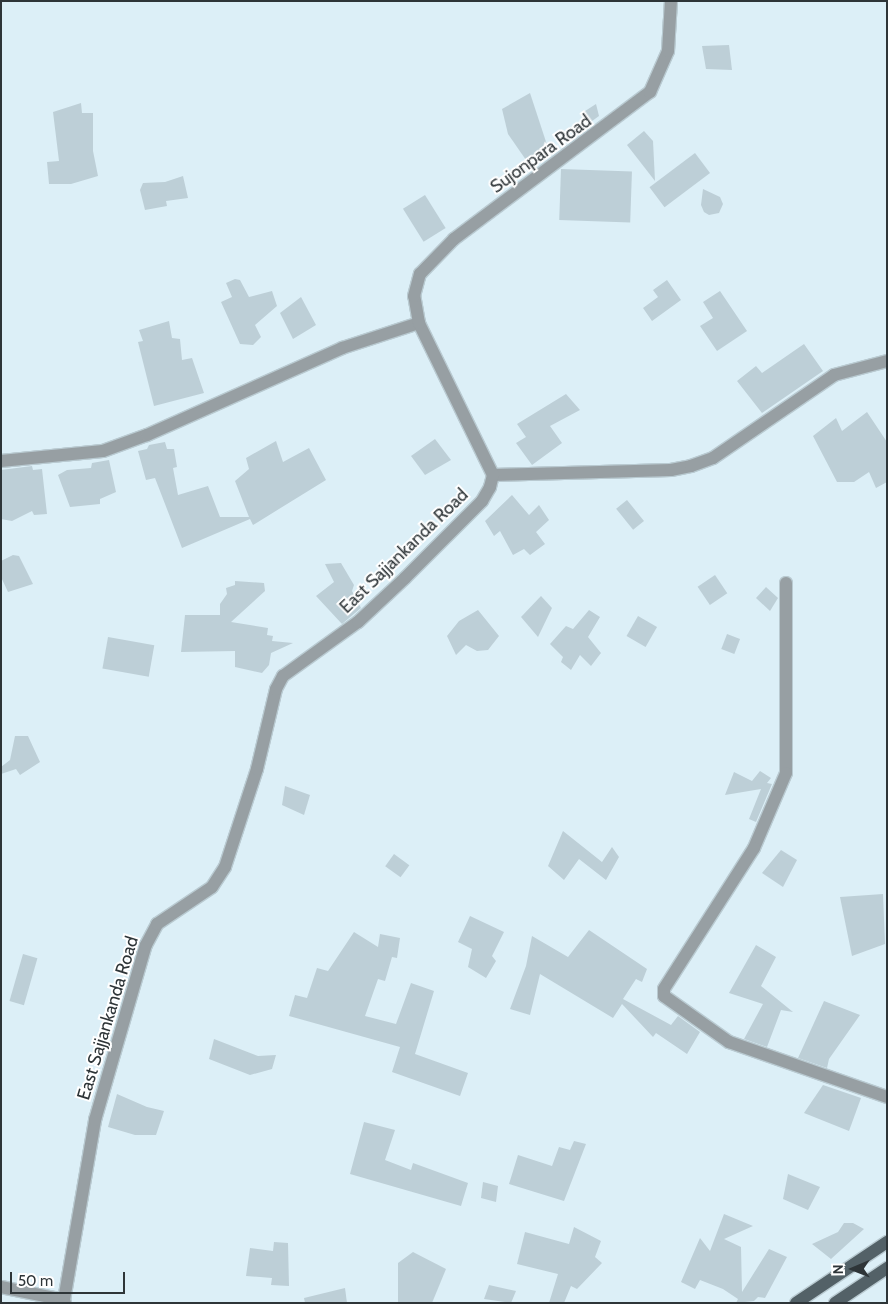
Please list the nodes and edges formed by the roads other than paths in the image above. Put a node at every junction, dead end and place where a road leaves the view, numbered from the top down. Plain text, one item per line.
1 (671, 1) edge
2 (419, 323) junction
3 (887, 361) edge
4 (1, 461) edge
5 (494, 475) junction
6 (786, 583) dead end
7 (887, 1097) edge
8 (887, 1242) edge
9 (887, 1268) edge
10 (1, 1287) edge
11 (64, 1301) edge
12 (796, 1303) edge
13 (835, 1303) edge

1 - 2 street, Sujonpara Road
2 - 4 street
2 - 5 street
3 - 5 street
5 - 11 street, East Sajjankanda Road
6 - 7 street
8 - 12 main road
9 - 13 main road
10 - 11 street

